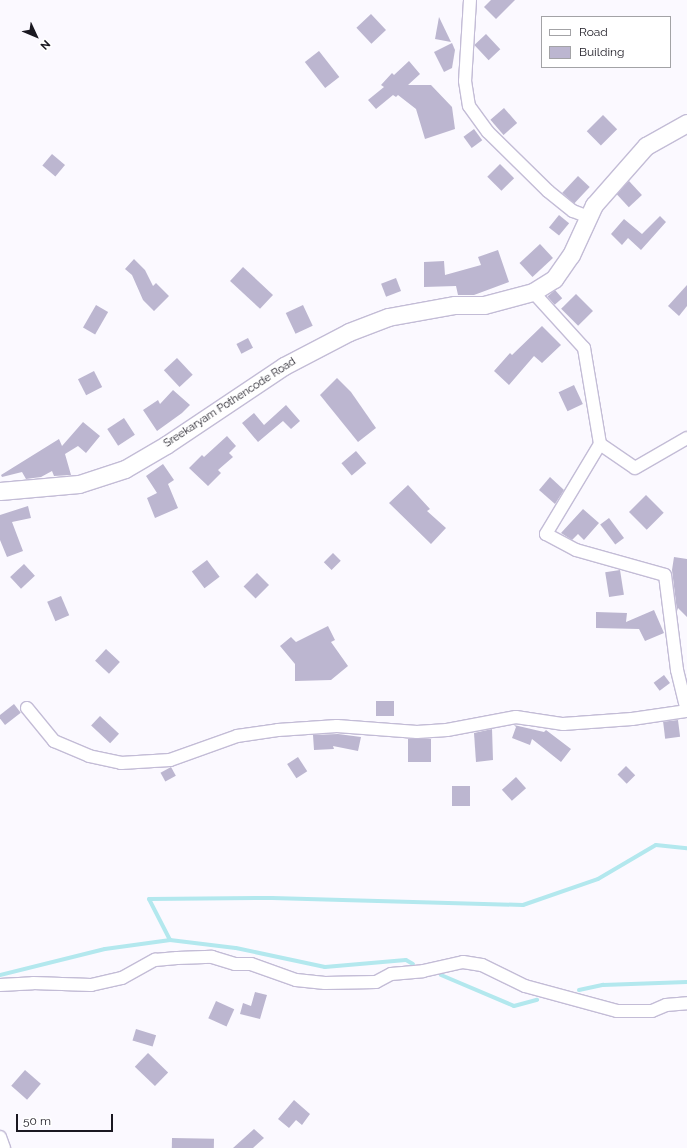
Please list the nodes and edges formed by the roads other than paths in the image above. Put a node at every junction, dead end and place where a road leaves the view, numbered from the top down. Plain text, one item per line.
1 (470, 0) edge
2 (687, 123) edge
3 (588, 217) junction
4 (533, 292) junction
5 (687, 438) edge
6 (600, 444) junction
7 (0, 492) edge
8 (27, 708) dead end
9 (687, 711) edge
10 (0, 986) edge
11 (687, 1003) edge
12 (0, 1137) edge
13 (4, 1148) edge

1 - 3 street
2 - 3 main road, Sreekaryam Pothencode Road
3 - 4 main road, Sreekaryam Pothencode Road
4 - 6 street
4 - 7 main road, Sreekaryam Pothencode Road
5 - 6 street
6 - 9 street
8 - 9 street
10 - 11 street
12 - 13 street

